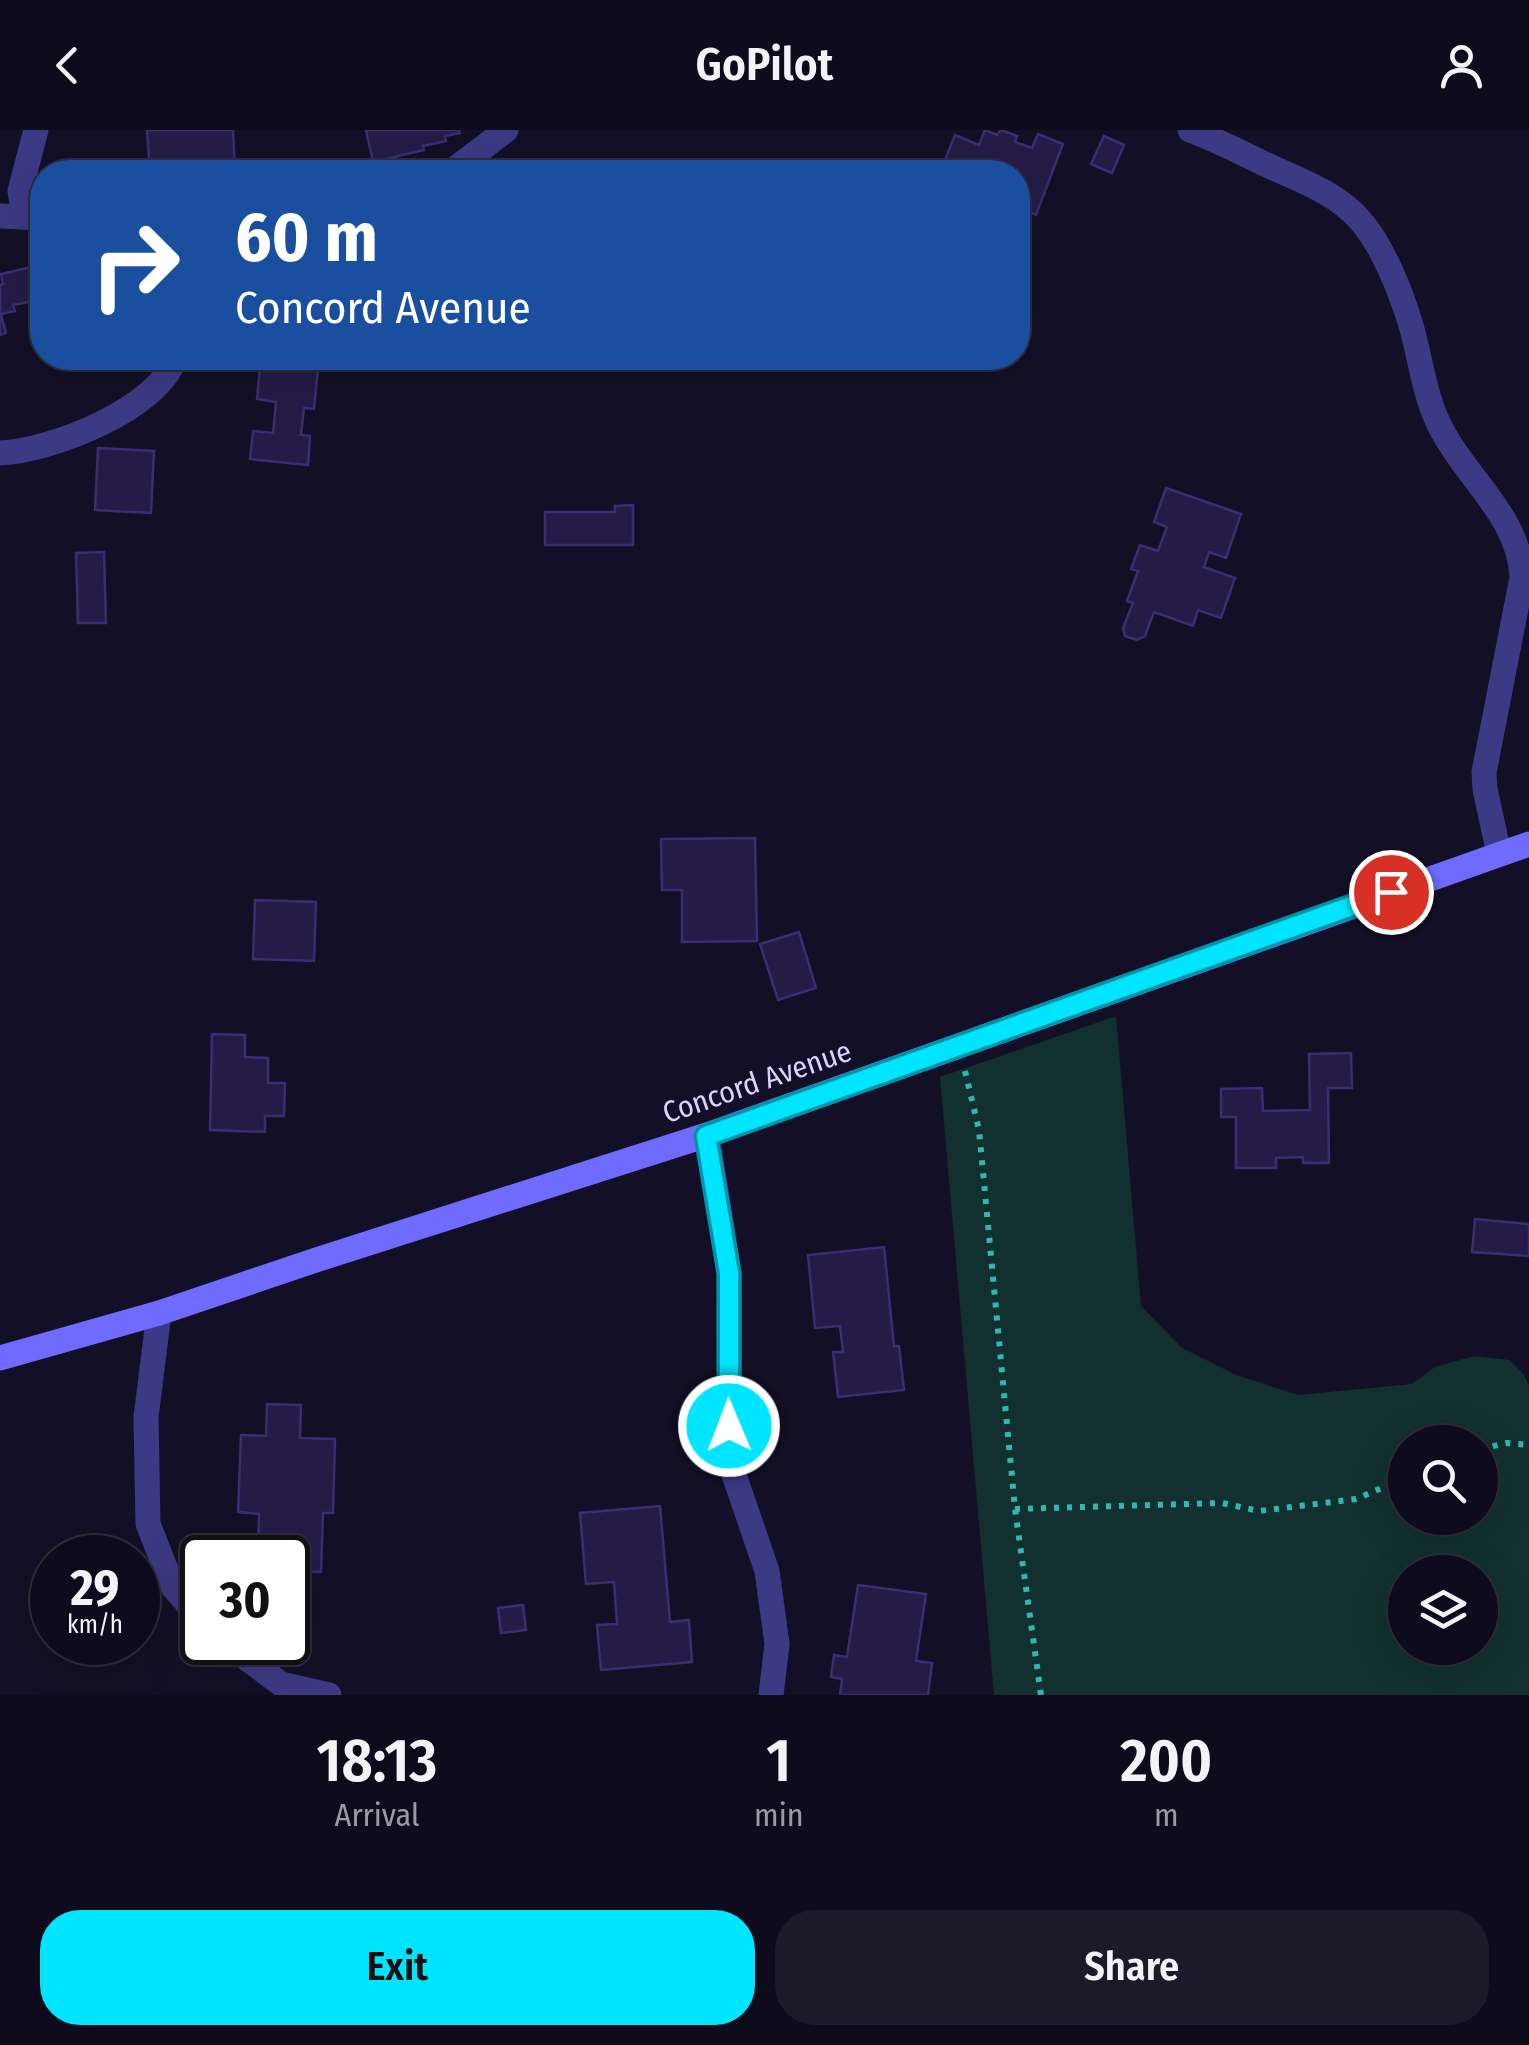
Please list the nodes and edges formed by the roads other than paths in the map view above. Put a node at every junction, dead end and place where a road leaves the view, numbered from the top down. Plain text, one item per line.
1 (36, 130) edge
2 (506, 130) edge
3 (1190, 130) edge
4 (467, 160) edge
5 (22, 217) edge
6 (170, 370) edge
7 (0, 453) edge
8 (1529, 844) edge
9 (1499, 854) junction
10 (706, 1136) junction
11 (159, 1313) junction
12 (0, 1358) edge
13 (180, 1595) edge
14 (256, 1665) edge
15 (328, 1695) edge
16 (771, 1695) edge

1 - 5 street
2 - 4 street
3 - 9 street
6 - 7 street
8 - 9 main road, Concord Avenue
9 - 10 main road, Concord Avenue
10 - 11 main road, Concord Avenue
10 - 16 street
11 - 12 main road, Concord Avenue
11 - 13 street
14 - 15 street

